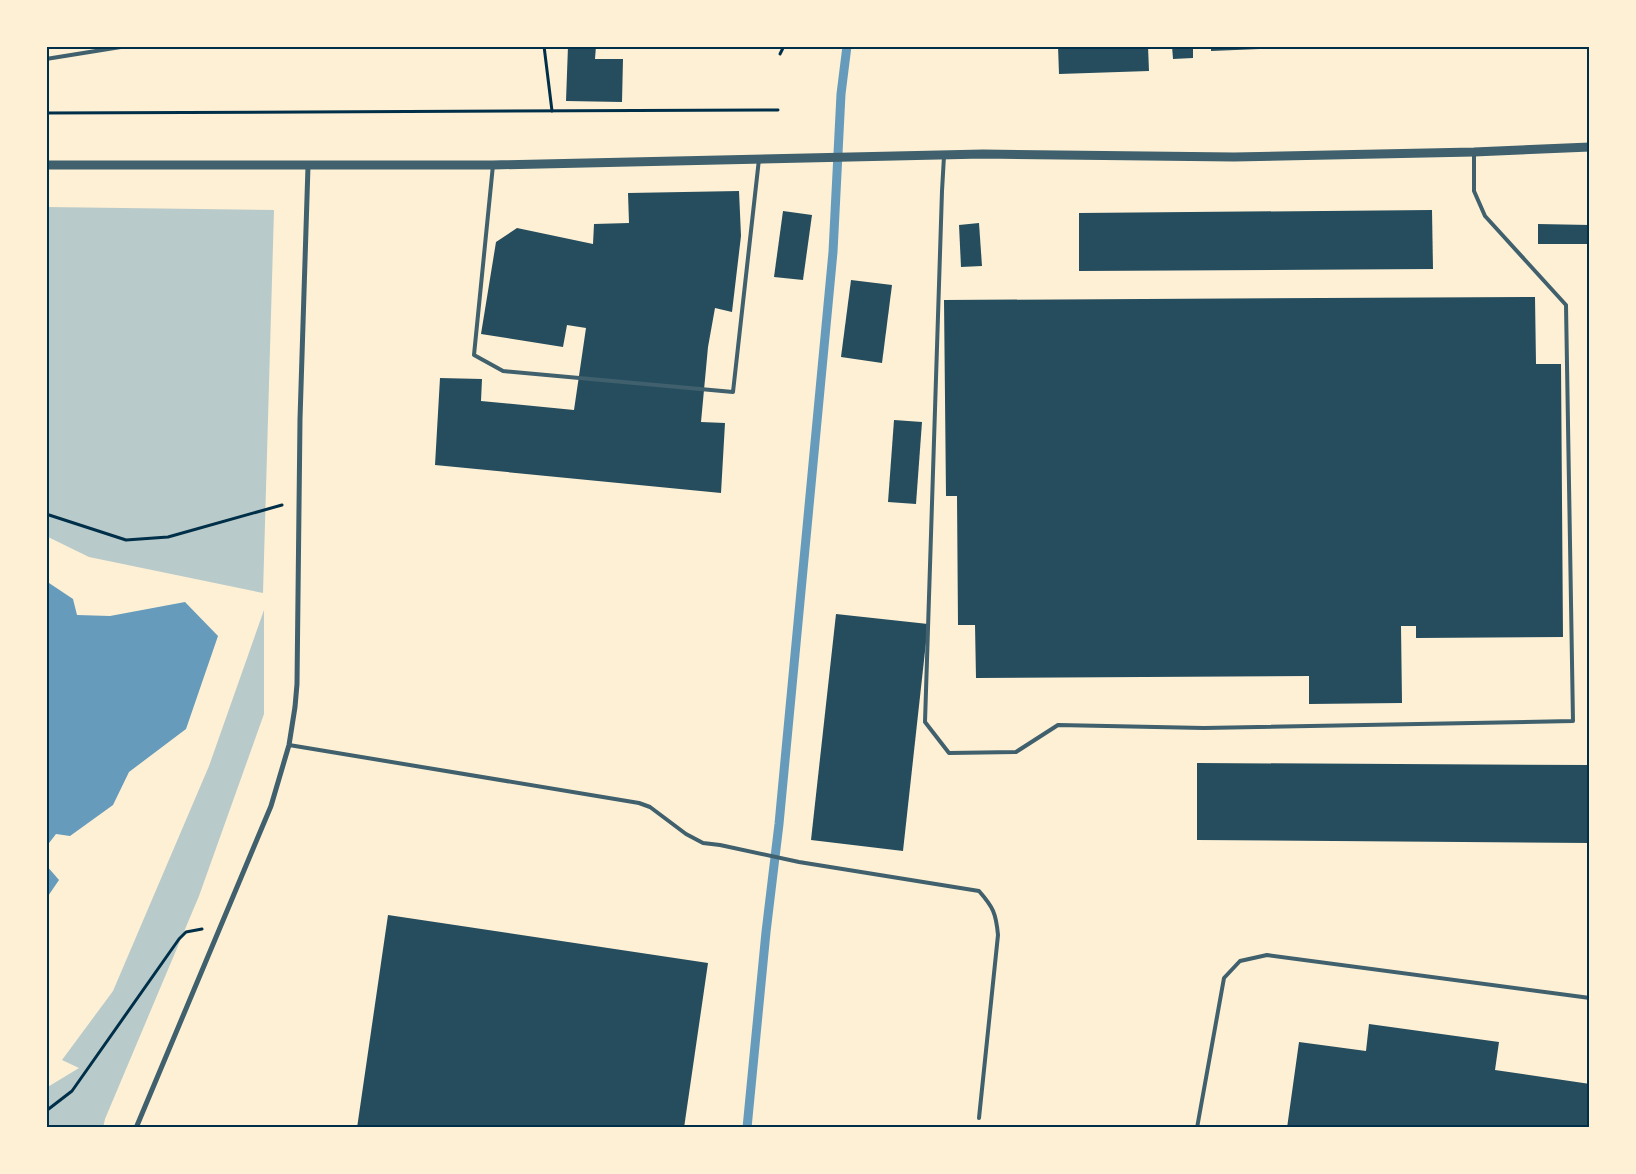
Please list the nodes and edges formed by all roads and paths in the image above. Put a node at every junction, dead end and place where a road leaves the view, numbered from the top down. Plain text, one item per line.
1 (127, 46) edge
2 (544, 46) edge
3 (784, 46) edge
4 (780, 54) dead end
5 (46, 59) edge
6 (778, 110) dead end
7 (552, 111) junction
8 (46, 113) edge
9 (1590, 148) edge
10 (1474, 152) junction
11 (944, 155) junction
12 (759, 159) junction
13 (493, 165) junction
14 (46, 166) edge
15 (308, 166) junction
16 (299, 500) junction
17 (46, 514) edge
18 (289, 745) junction
19 (221, 925) junction
20 (1590, 998) edge
21 (46, 1111) edge
22 (979, 1118) dead end
23 (136, 1128) edge
24 (1197, 1128) edge

1 - 5 lane
2 - 7 path
3 - 4 path
6 - 7 path
7 - 8 path
9 - 10 street
10 - 11 street
10 - 11 lane
11 - 12 street
12 - 13 street
12 - 13 lane
13 - 15 street
14 - 15 street
15 - 16 street
16 - 17 path
16 - 18 street
18 - 19 street
18 - 22 lane
19 - 21 path
19 - 23 street
20 - 24 lane

